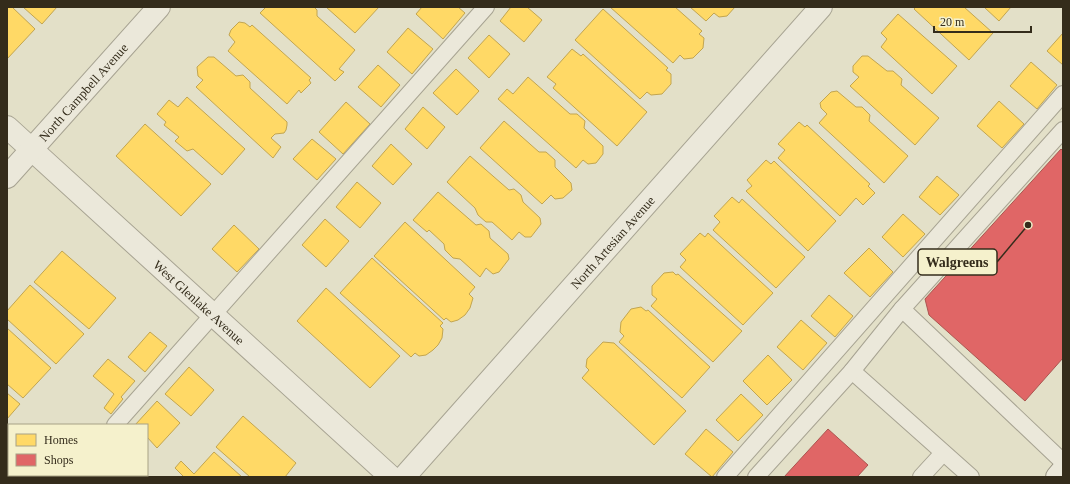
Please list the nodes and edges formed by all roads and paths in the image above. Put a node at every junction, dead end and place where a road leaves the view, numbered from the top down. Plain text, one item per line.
1 (158, 7) edge
2 (486, 7) edge
3 (821, 7) edge
4 (1063, 94) edge
5 (7, 127) edge
6 (1063, 130) edge
7 (32, 149) junction
8 (7, 177) edge
9 (902, 309) junction
10 (212, 316) junction
11 (852, 371) junction
12 (116, 424) edge
13 (943, 453) junction
14 (1063, 462) edge
15 (1063, 470) edge
16 (391, 477) edge
17 (404, 477) edge
18 (725, 477) edge
19 (756, 477) edge
20 (921, 477) edge
21 (971, 477) edge
22 (1057, 477) edge

1 - 7 street, North Campbell Avenue
2 - 10 lane
3 - 17 street, North Artesian Avenue
4 - 18 lane
5 - 7 street, West Glenlake Avenue
6 - 9 lane
7 - 8 street, North Campbell Avenue
7 - 10 street, West Glenlake Avenue
9 - 11 lane
9 - 14 lane
10 - 12 lane
10 - 16 street, West Glenlake Avenue
11 - 13 lane
11 - 19 lane
13 - 20 lane
13 - 21 lane
15 - 22 street

